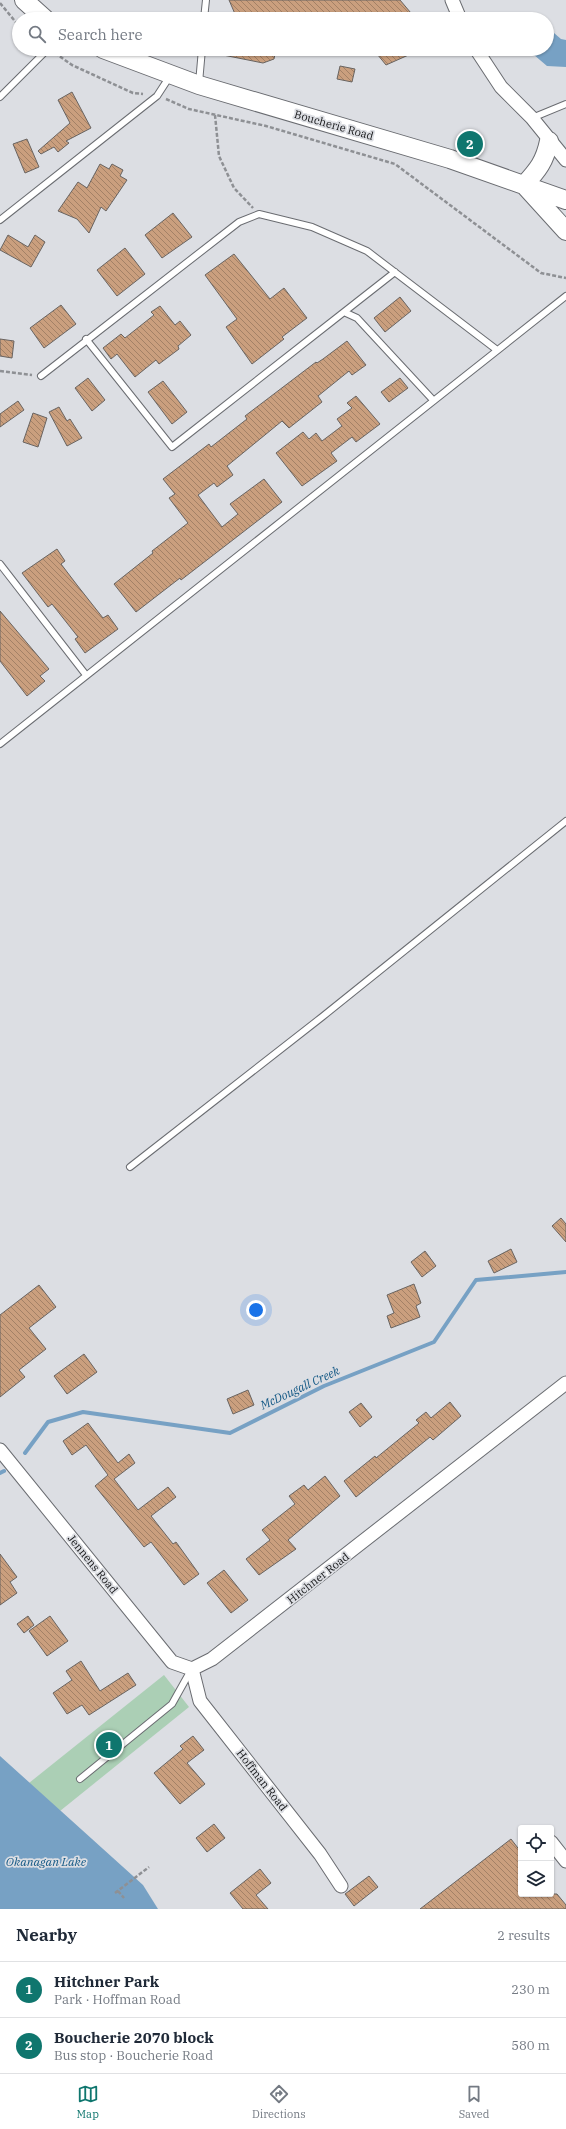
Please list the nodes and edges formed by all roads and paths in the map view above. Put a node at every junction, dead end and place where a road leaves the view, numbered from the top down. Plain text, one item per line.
1 (24, 0) edge
2 (206, 0) edge
3 (452, 0) edge
4 (0, 3) edge
5 (37, 12) edge
6 (205, 12) edge
7 (457, 12) edge
8 (12, 18) edge
9 (42, 56) edge
10 (59, 56) edge
11 (121, 56) edge
12 (201, 56) edge
13 (480, 56) edge
14 (171, 74) junction
15 (199, 85) junction
16 (157, 96) junction
17 (0, 97) edge
18 (566, 104) edge
19 (216, 115) junction
20 (532, 118) junction
21 (549, 141) junction
22 (566, 160) edge
23 (524, 185) junction
24 (566, 200) edge
25 (258, 214) junction
26 (0, 220) edge
27 (566, 231) edge
28 (395, 272) junction
29 (566, 278) edge
30 (566, 296) edge
31 (344, 312) junction
32 (86, 339) junction
33 (497, 350) junction
34 (0, 371) edge
35 (41, 376) joint
36 (433, 400) junction
37 (0, 564) edge
38 (86, 675) junction
39 (0, 744) edge
40 (566, 821) edge
41 (130, 1167) dead end
42 (566, 1384) edge
43 (0, 1450) edge
44 (192, 1669) junction
45 (80, 1779) dead end
46 (554, 1846) edge
47 (566, 1861) edge
48 (150, 1866) dead end
49 (341, 1886) dead end
50 (124, 1898) dead end

1 - 5 main road
2 - 6 lane
3 - 7 street
4 - 8 path
9 - 17 lane
10 - 16 path
11 - 14 main road, Boucherie Road
12 - 15 lane
13 - 20 street
14 - 15 main road, Boucherie Road
14 - 16 lane
15 - 23 main road, Boucherie Road
16 - 19 path
16 - 26 lane
18 - 20 lane
19 - 25 path
19 - 29 path
20 - 21 street
21 - 22 street
21 - 23 main road
23 - 24 main road, Boucherie Road
23 - 27 main road
25 - 28 lane
25 - 32 lane
28 - 31 lane
28 - 33 lane
30 - 33 lane
31 - 32 lane
31 - 36 lane
32 - 35 lane
33 - 36 lane
34 - 35 path
36 - 38 lane
37 - 38 lane
38 - 39 lane
40 - 41 lane
42 - 44 street, Hitchner Road
43 - 44 street, Jennens Road
44 - 45 lane
44 - 49 street, Hoffman Road
46 - 47 street
48 - 50 path

